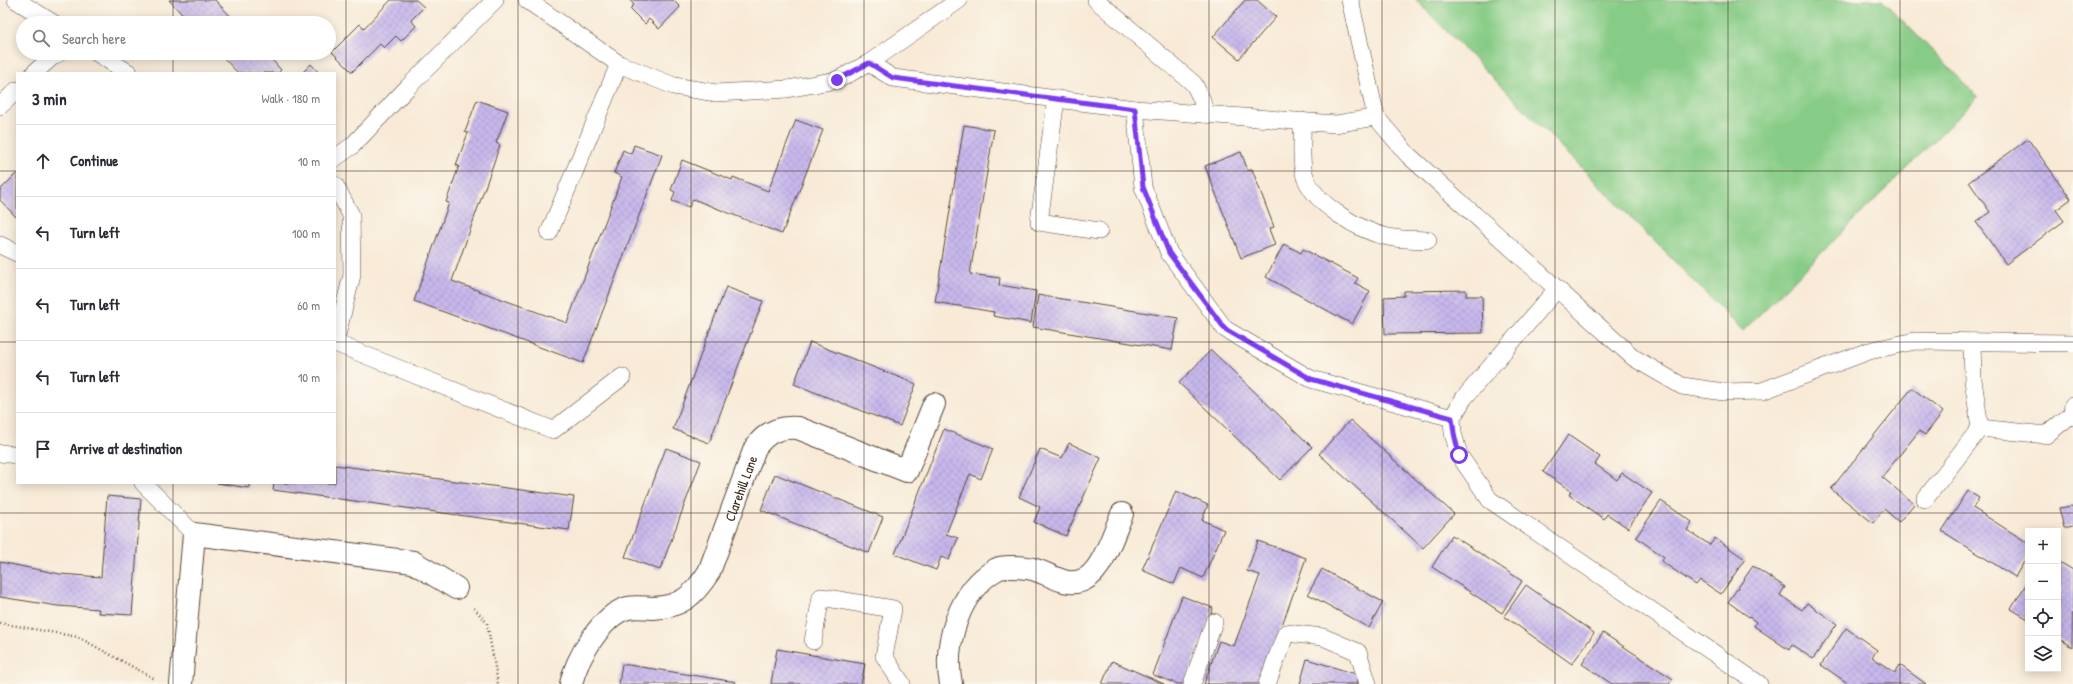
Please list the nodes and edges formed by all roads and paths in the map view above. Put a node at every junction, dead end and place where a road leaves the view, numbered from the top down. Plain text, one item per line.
1 (16, 0) edge
2 (495, 0) edge
3 (527, 0) edge
4 (959, 0) edge
5 (1096, 0) edge
6 (1350, 0) edge
7 (42, 16) edge
8 (49, 60) edge
9 (108, 60) edge
10 (869, 63) junction
11 (619, 64) junction
12 (35, 72) edge
13 (127, 72) edge
14 (16, 91) edge
15 (1056, 99) junction
16 (0, 106) edge
17 (1135, 109) junction
18 (1204, 114) junction
19 (1376, 117) junction
20 (1302, 121) junction
21 (336, 157) edge
22 (336, 187) edge
23 (1099, 230) dead end
24 (550, 233) dead end
25 (1428, 240) dead end
26 (0, 245) edge
27 (16, 253) edge
28 (1556, 290) junction
29 (336, 339) edge
30 (1972, 342) junction
31 (336, 343) edge
32 (2073, 343) edge
33 (622, 377) dead end
34 (934, 404) dead end
35 (2073, 405) edge
36 (1452, 418) junction
37 (1980, 428) junction
38 (0, 453) edge
39 (16, 455) edge
40 (145, 484) edge
41 (1925, 499) dead end
42 (1122, 514) dead end
43 (194, 534) junction
44 (456, 588) joint
45 (1214, 622) dead end
46 (0, 623) edge
47 (813, 640) dead end
48 (159, 680) dead end
49 (181, 684) edge
50 (498, 684) edge
51 (571, 684) edge
52 (902, 684) edge
53 (951, 684) edge
54 (1192, 684) edge
55 (1267, 684) edge
56 (1368, 684) edge
57 (1759, 684) edge

1 - 7 lane
2 - 21 lane
3 - 11 lane
4 - 10 lane
5 - 18 lane
6 - 19 lane
8 - 12 lane
9 - 13 lane
10 - 11 lane
10 - 15 lane
11 - 24 lane
14 - 16 lane
15 - 17 lane
15 - 23 lane
17 - 18 lane
17 - 36 lane
18 - 20 lane
19 - 20 lane
19 - 28 lane
20 - 25 lane
22 - 29 lane
26 - 27 lane
28 - 30 lane
28 - 36 lane
30 - 32 lane
30 - 37 lane
31 - 33 lane
34 - 51 street, Clarehill Lane
35 - 37 lane
36 - 57 lane
37 - 41 lane
38 - 39 lane
40 - 43 lane
42 - 53 street
43 - 44 street
43 - 49 street
44 - 50 path
45 - 54 lane
46 - 48 path
47 - 52 lane
55 - 56 lane

